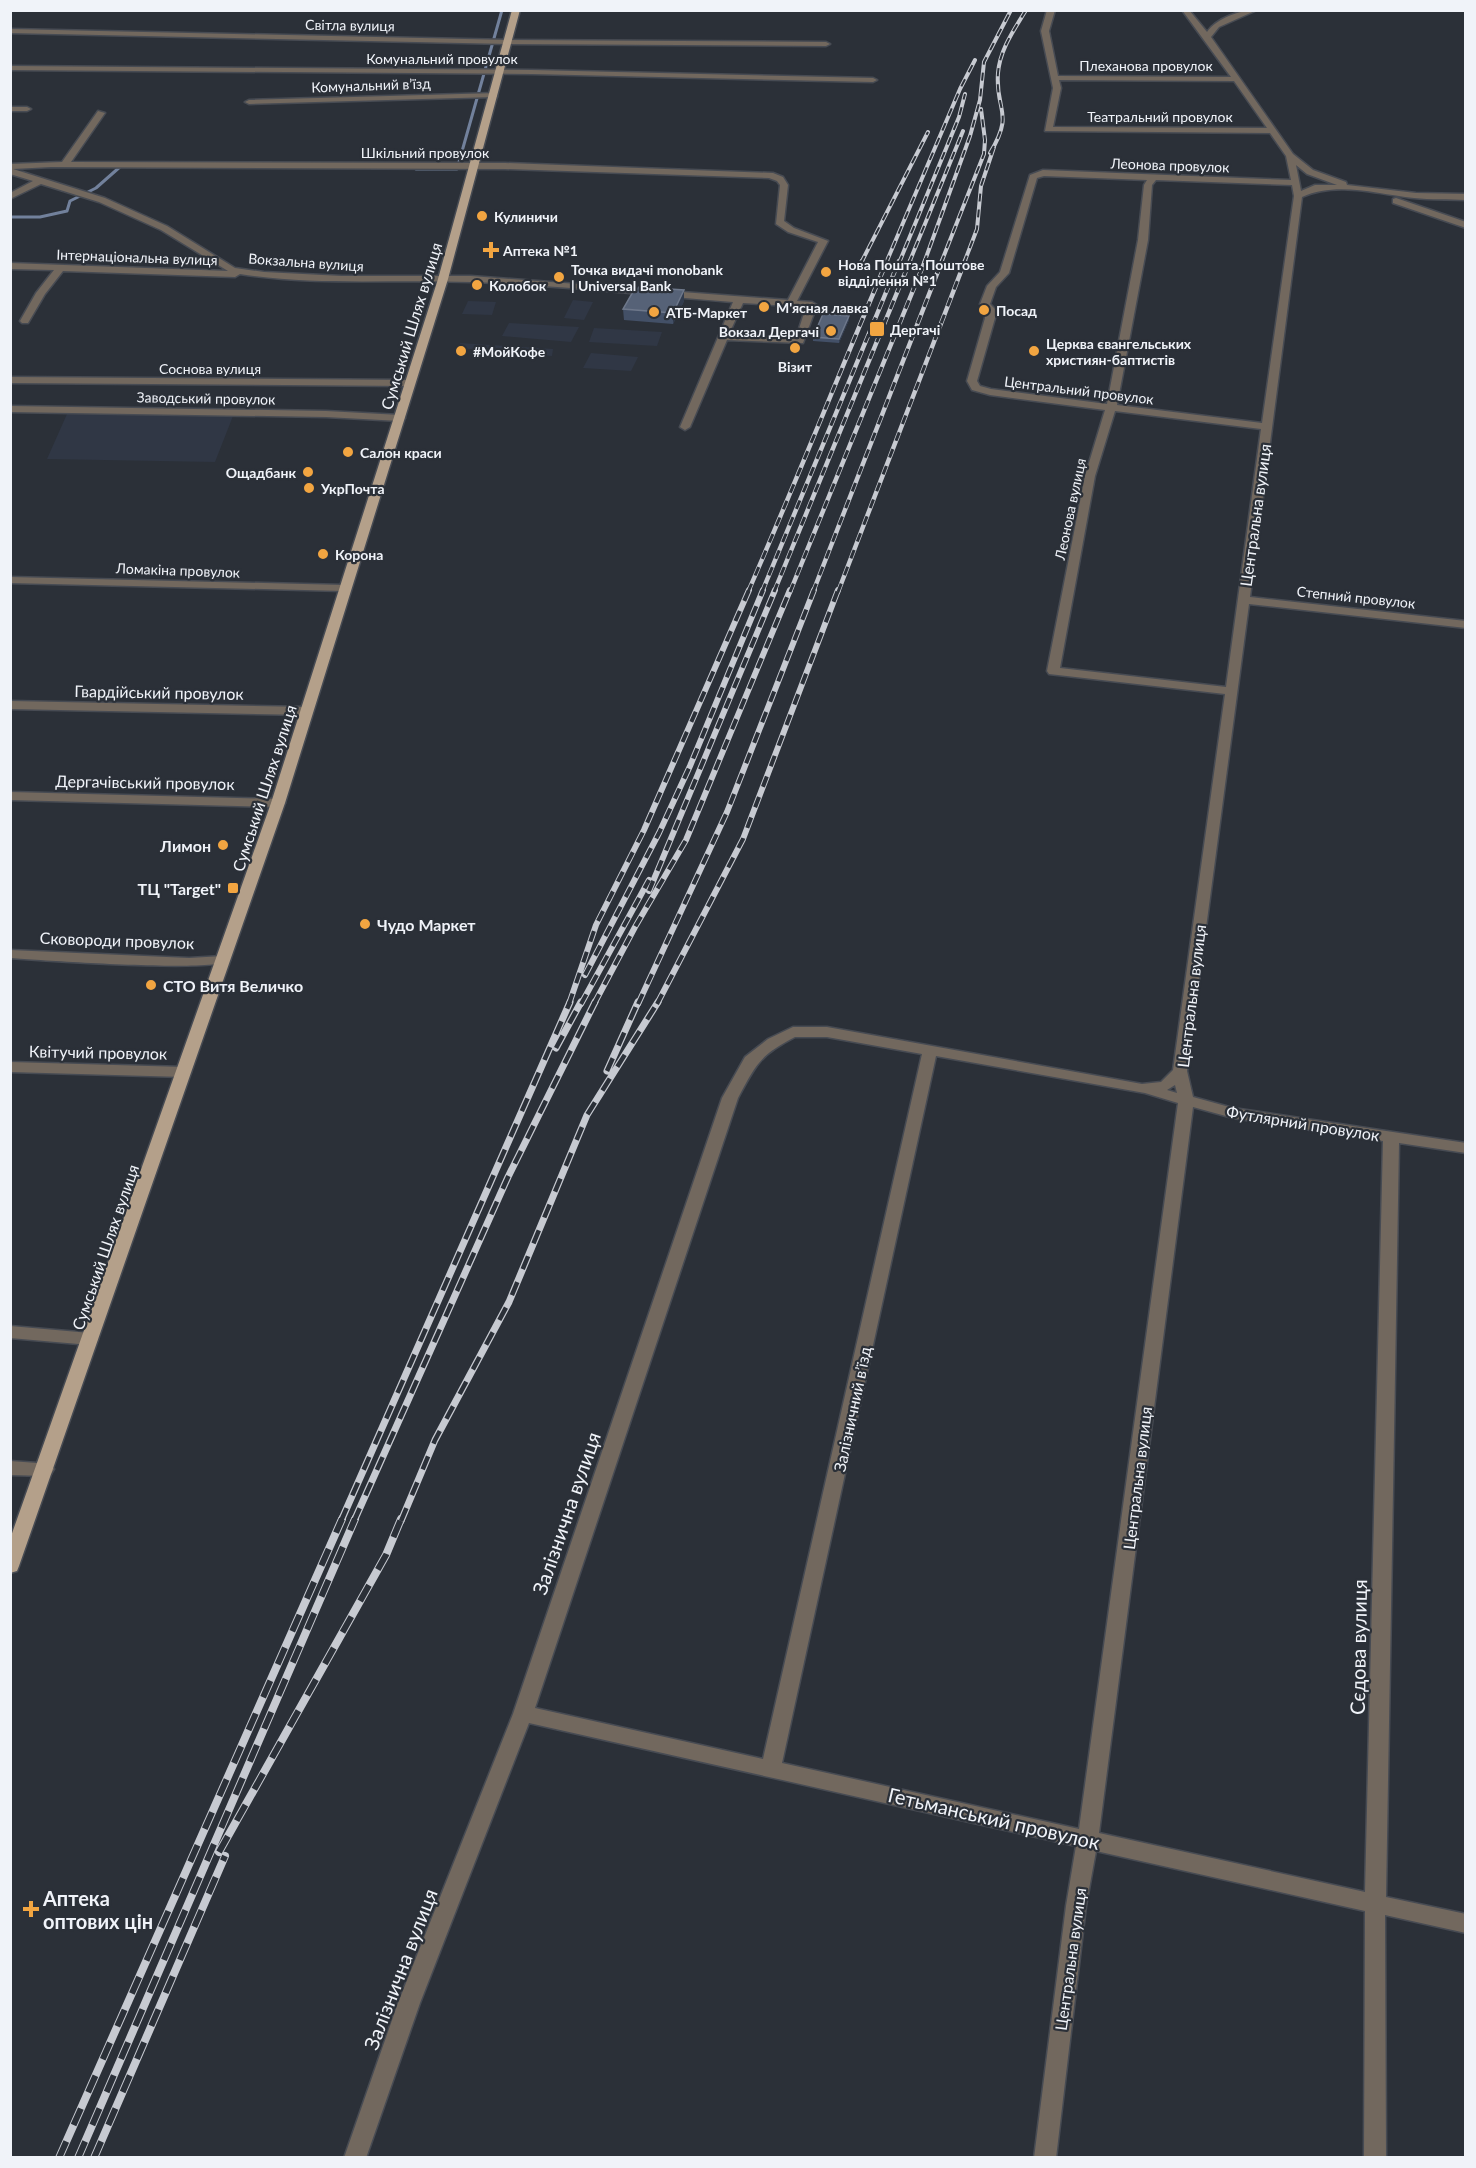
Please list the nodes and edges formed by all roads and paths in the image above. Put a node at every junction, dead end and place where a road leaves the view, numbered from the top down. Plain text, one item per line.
1 (516, 10) edge
2 (1051, 10) edge
3 (1185, 10) edge
4 (1254, 10) edge
5 (10, 30) edge
6 (1207, 37) junction
7 (508, 42) junction
8 (826, 44) dead end
9 (10, 68) edge
10 (500, 72) junction
11 (1055, 78) junction
12 (1236, 79) junction
13 (873, 80) dead end
14 (494, 95) junction
15 (249, 102) dead end
16 (10, 109) edge
17 (27, 110) dead end
18 (100, 112) dead end
19 (1272, 130) junction
20 (1290, 156) junction
21 (65, 164) junction
22 (474, 166) junction
23 (10, 169) edge
24 (1152, 179) junction
25 (42, 180) junction
26 (1296, 183) junction
27 (1351, 187) junction
28 (1362, 189) junction
29 (1298, 196) junction
30 (10, 197) edge
31 (1465, 197) edge
32 (1466, 225) edge
33 (10, 266) edge
34 (60, 269) junction
35 (264, 275) junction
36 (443, 279) junction
37 (739, 300) junction
38 (791, 304) junction
39 (985, 304) joint
40 (24, 321) dead end
41 (723, 337) junction
42 (10, 380) edge
43 (410, 383) junction
44 (1111, 408) junction
45 (10, 409) edge
46 (400, 418) junction
47 (685, 427) dead end
48 (1267, 427) junction
49 (10, 580) edge
50 (344, 588) junction
51 (1244, 600) junction
52 (1466, 625) edge
53 (1232, 691) junction
54 (10, 705) edge
55 (306, 711) junction
56 (10, 796) edge
57 (278, 802) junction
58 (10, 954) edge
59 (223, 960) junction
60 (930, 1051) junction
61 (10, 1067) edge
62 (1180, 1071) junction
63 (184, 1072) junction
64 (1142, 1089) junction
65 (1186, 1102) junction
66 (1391, 1137) junction
67 (1466, 1148) edge
68 (10, 1332) edge
69 (90, 1340) junction
70 (10, 1468) edge
71 (45, 1468) junction
72 (10, 1566) edge
73 (523, 1714) junction
74 (771, 1768) junction
75 (1088, 1839) junction
76 (1375, 1904) junction
77 (1466, 1924) edge
78 (355, 2157) edge
79 (1045, 2157) edge
80 (1375, 2157) edge

1 - 7 main road, Сумський Шлях вулиця
2 - 11 street
3 - 6 street, Центральна вулиця
4 - 6 street
5 - 7 street, Світла вулиця
6 - 12 street, Центральна вулиця
7 - 8 street, Світла вулиця
7 - 10 main road, Сумський Шлях вулиця
9 - 10 street, Комунальний провулок
10 - 13 street, Комунальний провулок
10 - 14 main road, Сумський Шлях вулиця
11 - 12 street, Плеханова провулок
11 - 19 street, Театральний провулок
12 - 19 street, Центральна вулиця
14 - 15 street, Комунальний в’їзд
14 - 22 main road, Сумський Шлях вулиця
16 - 17 street
18 - 21 street
19 - 20 street, Центральна вулиця
20 - 26 street, Центральна вулиця
20 - 27 street
21 - 22 street, Шкільний провулок
21 - 23 street, Шкільний провулок
22 - 36 main road, Сумський Шлях вулиця
22 - 38 street, Шкільний провулок
23 - 25 street, Вокзальна вулиця
24 - 26 street, Леонова провулок
24 - 39 street, Леонова провулок
24 - 44 street, Леонова вулиця
25 - 30 street
25 - 35 street, Вокзальна вулиця
26 - 29 street, Центральна вулиця
27 - 28 street
27 - 29 street
28 - 31 street
28 - 32 street
29 - 48 street, Центральна вулиця
33 - 34 street, Інтернаціональна вулиця
34 - 35 street, Інтернаціональна вулиця
34 - 40 street
35 - 36 street, Вокзальна вулиця
36 - 37 street, Вокзальна вулиця
36 - 43 main road, Сумський Шлях вулиця
37 - 38 street, Вокзальна вулиця
37 - 41 street
38 - 41 street
39 - 44 street, Центральний провулок
41 - 47 street
42 - 43 street, Соснова вулиця
43 - 46 main road, Сумський Шлях вулиця
44 - 48 street, Центральний провулок
44 - 53 street, Леонова вулиця
45 - 46 street, Заводський провулок
46 - 50 main road, Сумський Шлях вулиця
48 - 51 street, Центральна вулиця
49 - 50 street, Ломакіна провулок
50 - 55 main road, Сумський Шлях вулиця
51 - 52 street, Степний провулок
51 - 53 street, Центральна вулиця
53 - 62 street, Центральна вулиця
54 - 55 street, Гвардійський провулок
55 - 57 main road, Сумський Шлях вулиця
56 - 57 street, Дергачівський провулок
57 - 59 main road, Сумський Шлях вулиця
58 - 59 street, Сковороди провулок
59 - 63 main road, Сумський Шлях вулиця
60 - 64 street, Залізнична вулиця
60 - 73 street, Залізнична вулиця
60 - 74 street, Залізничний в’їзд
61 - 63 street, Квітучий провулок
62 - 64 street
62 - 65 street, Центральна вулиця
63 - 69 main road, Сумський Шлях вулиця
64 - 65 street, Футлярний провулок
65 - 66 street, Футлярний провулок
65 - 75 street, Центральна вулиця
66 - 67 street, Футлярний провулок
66 - 76 street, Сєдова вулиця
68 - 69 street
69 - 71 main road, Сумський Шлях вулиця
70 - 71 street
71 - 72 main road, Сумський Шлях вулиця
73 - 74 street, Гетьманський провулок
73 - 78 street, Залізнична вулиця
74 - 75 street, Гетьманський провулок
75 - 76 street, Гетьманський провулок
75 - 79 street, Центральна вулиця
76 - 77 street, Гетьманський провулок
76 - 80 street, Сєдова вулиця

